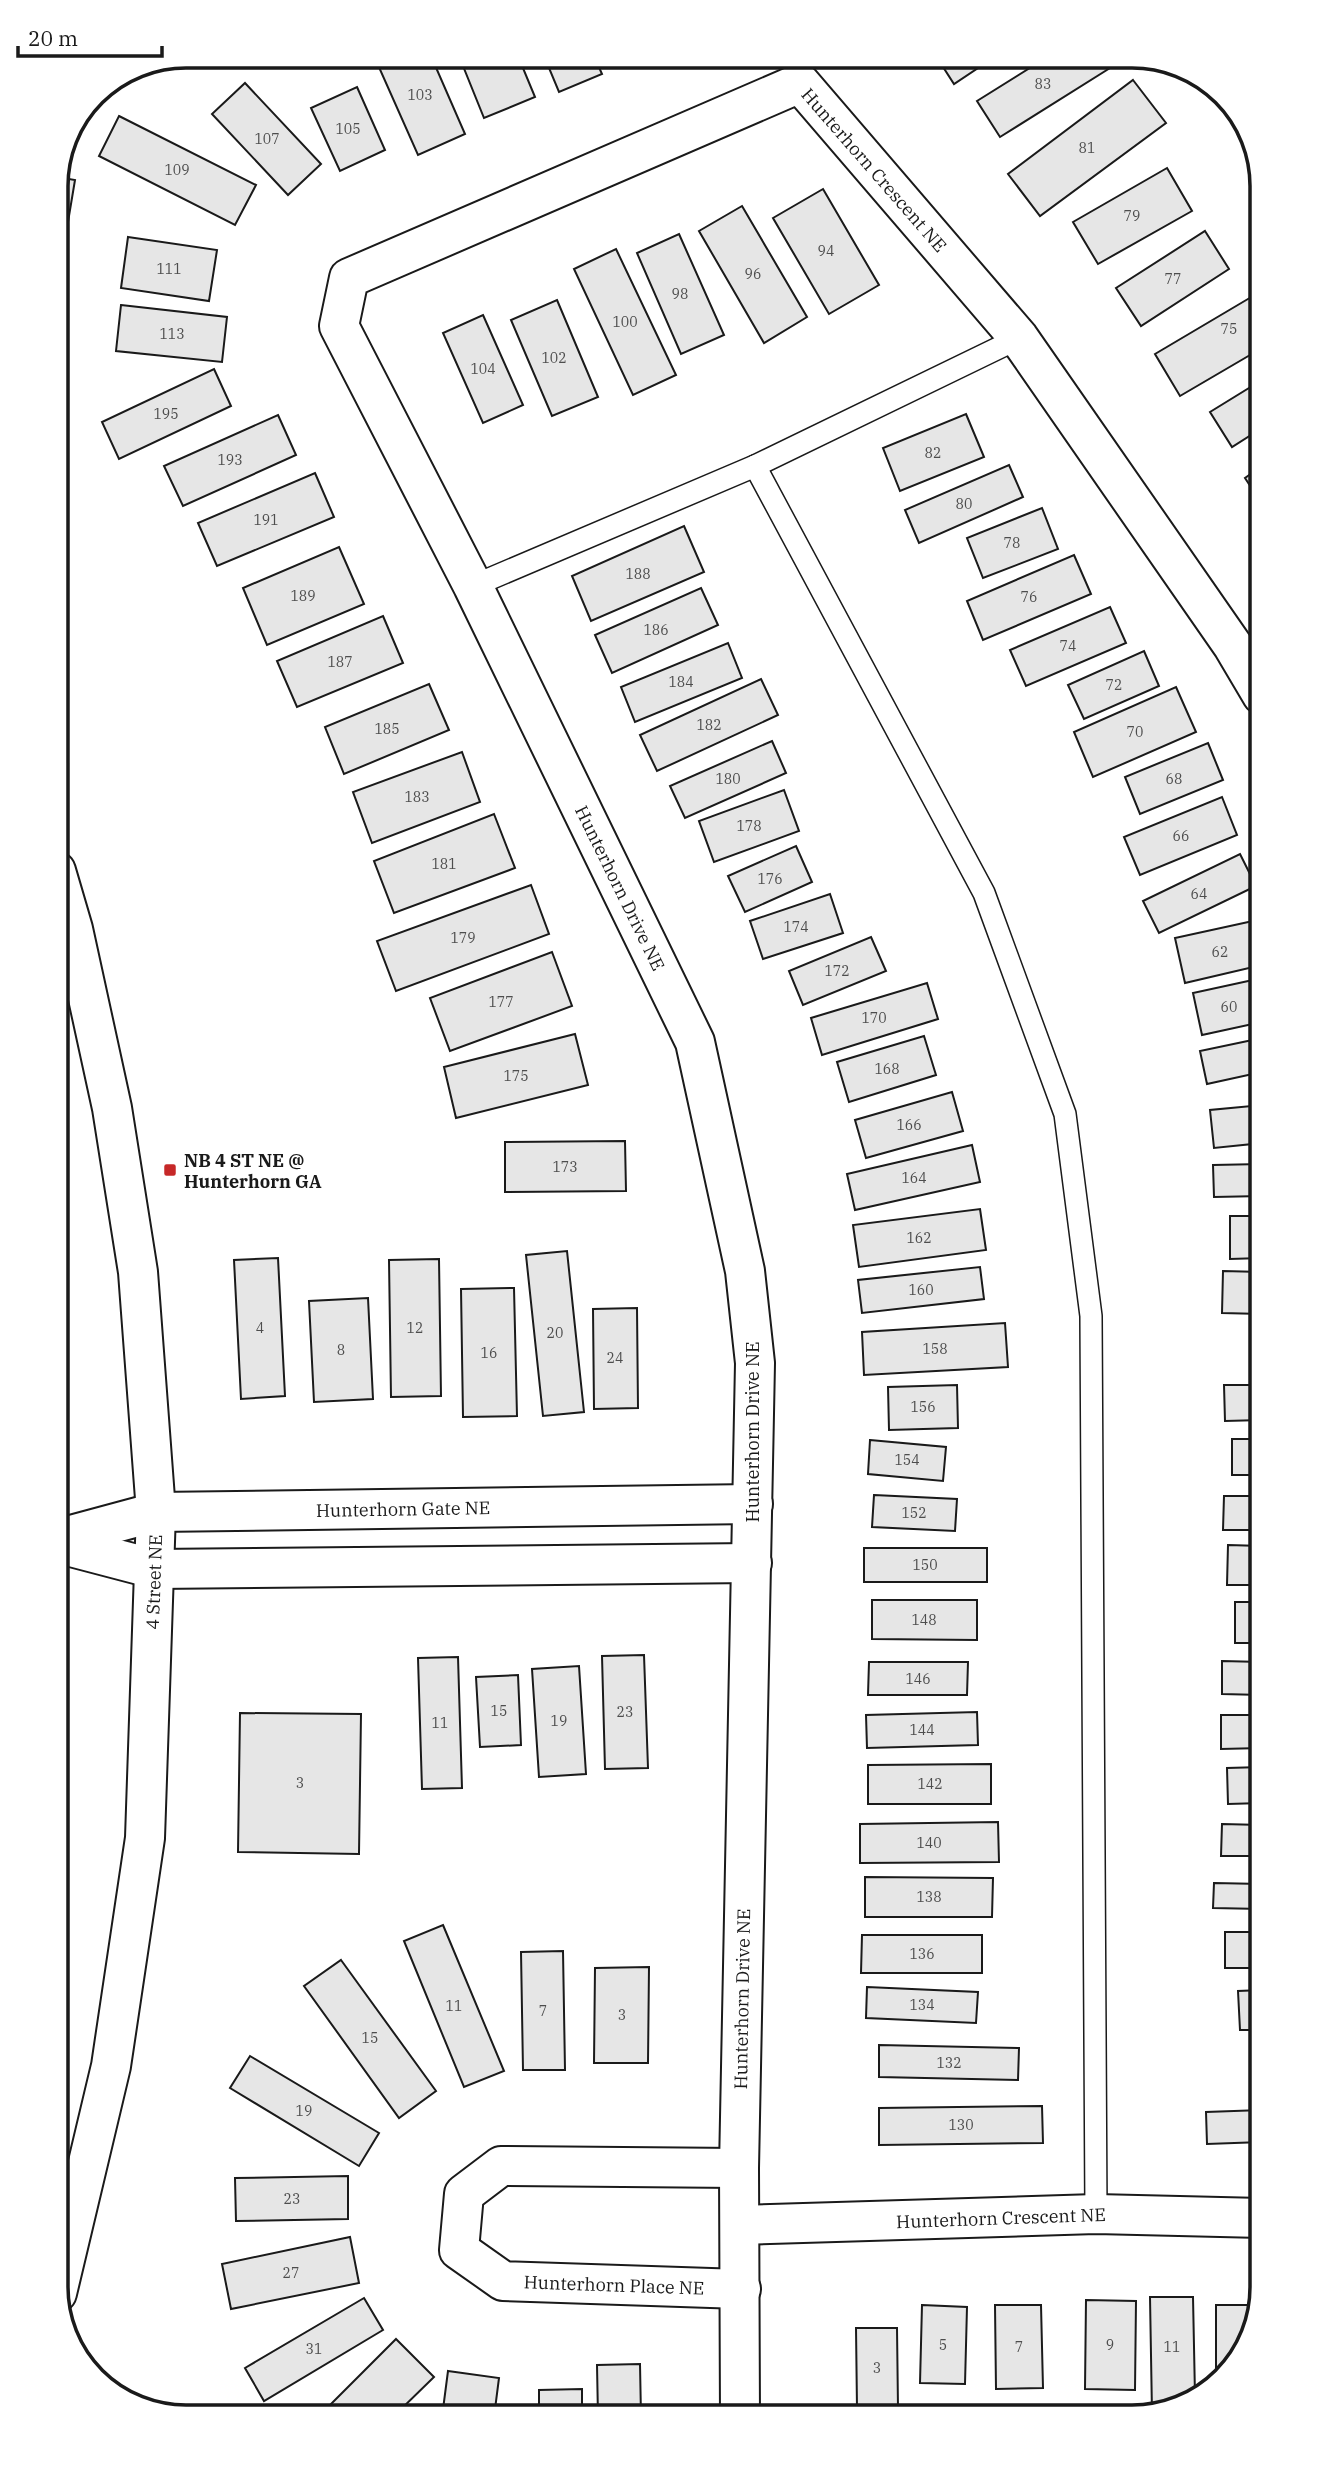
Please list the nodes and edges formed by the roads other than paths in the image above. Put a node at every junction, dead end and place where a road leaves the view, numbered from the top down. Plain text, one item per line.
1 (339, 326) joint
2 (1019, 338) junction
3 (755, 466) junction
4 (473, 586) junction
5 (1250, 675) edge
6 (69, 912) edge
7 (753, 1504) junction
8 (156, 1512) junction
9 (68, 1537) edge
10 (68, 1544) edge
11 (752, 1563) junction
12 (155, 1569) junction
13 (739, 2168) junction
14 (1096, 2214) junction
15 (1250, 2218) edge
16 (741, 2225) junction
17 (68, 2247) edge
18 (741, 2289) junction
19 (740, 2405) edge

1 - 2 street, Hunterhorn Crescent NE
1 - 4 street, Hunterhorn Drive NE
2 - 3 lane
2 - 5 street, Hunterhorn Crescent NE
3 - 4 lane
3 - 14 lane
4 - 7 street, Hunterhorn Drive NE
6 - 8 street, 4 Street NE
7 - 8 street, Hunterhorn Gate NE
7 - 11 street, Hunterhorn Drive NE
8 - 9 street, Hunterhorn Gate NE
8 - 12 street, 4 Street NE
10 - 12 street, Hunterhorn Gate NE
11 - 12 street, Hunterhorn Gate NE
11 - 13 street, Hunterhorn Drive NE
12 - 17 street, 4 Street NE
13 - 16 street, Hunterhorn Drive NE
13 - 18 street, Hunterhorn Place NE
14 - 15 street, Hunterhorn Crescent NE
14 - 16 street, Hunterhorn Crescent NE
16 - 18 street, Hunterhorn Drive NE
18 - 19 street, Hunterhorn Drive NE

